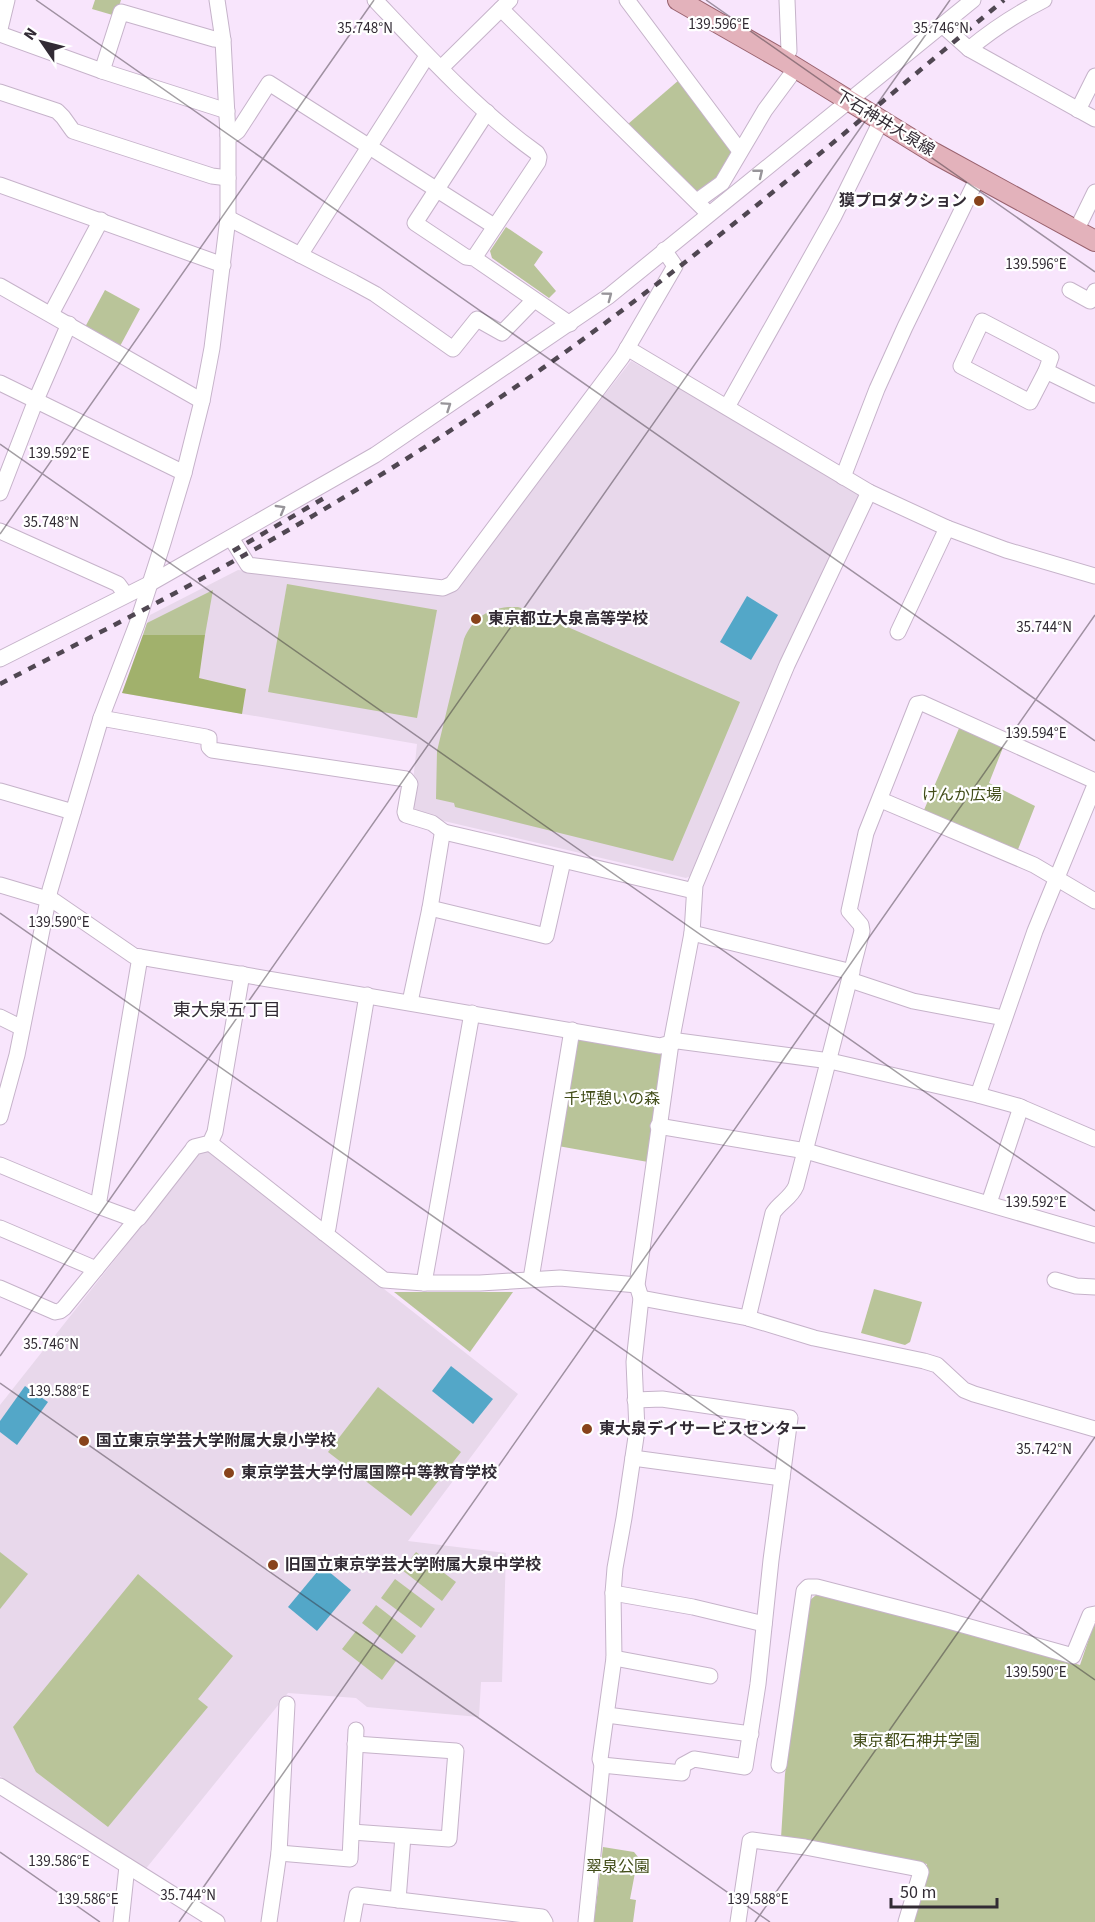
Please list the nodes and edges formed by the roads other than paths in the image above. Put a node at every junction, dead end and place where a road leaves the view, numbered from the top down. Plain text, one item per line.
1 (7, 0) edge
2 (217, 0) edge
3 (375, 0) edge
4 (627, 0) edge
5 (678, 0) edge
6 (787, 0) edge
7 (973, 0) edge
8 (1044, 0) edge
9 (506, 5) edge
10 (942, 25) junction
11 (0, 29) edge
12 (0, 34) edge
13 (223, 40) junction
14 (969, 49) junction
15 (427, 56) junction
16 (790, 64) junction
17 (441, 68) junction
18 (102, 71) junction
19 (1095, 76) edge
20 (0, 92) edge
21 (849, 101) junction
22 (1078, 110) junction
23 (227, 111) junction
24 (486, 112) junction
25 (1095, 119) edge
26 (881, 121) junction
27 (228, 135) junction
28 (368, 146) junction
29 (740, 151) junction
30 (978, 177) junction
31 (228, 178) junction
32 (0, 185) edge
33 (435, 189) junction
34 (1095, 192) edge
35 (697, 201) junction
36 (709, 213) junction
37 (228, 218) junction
38 (101, 220) junction
39 (494, 226) junction
40 (1076, 231) junction
41 (1095, 241) edge
42 (664, 250) junction
43 (300, 255) junction
44 (474, 258) junction
45 (224, 265) junction
46 (0, 286) edge
47 (1070, 290) dead end
48 (1095, 291) edge
49 (534, 300) junction
50 (51, 314) junction
51 (69, 324) junction
52 (570, 324) junction
53 (627, 348) junction
54 (1046, 371) junction
55 (0, 383) edge
56 (1094, 392) edge
57 (36, 400) junction
58 (202, 400) junction
59 (727, 407) junction
60 (184, 473) junction
61 (843, 477) junction
62 (869, 492) junction
63 (0, 493) edge
64 (947, 528) junction
65 (0, 531) edge
66 (231, 538) junction
67 (1095, 576) edge
68 (149, 584) junction
69 (126, 595) junction
70 (898, 632) dead end
71 (0, 660) edge
72 (101, 718) junction
73 (1095, 783) edge
74 (0, 791) edge
75 (881, 800) junction
76 (73, 812) junction
77 (444, 832) junction
78 (563, 861) junction
79 (1057, 878) junction
80 (0, 885) edge
81 (694, 891) junction
82 (47, 898) junction
83 (1095, 901) edge
84 (430, 908) junction
85 (692, 933) junction
86 (140, 957) junction
87 (242, 974) junction
88 (851, 976) junction
89 (367, 995) junction
90 (410, 1002) junction
91 (472, 1013) junction
92 (0, 1017) edge
93 (1004, 1018) junction
94 (22, 1028) junction
95 (572, 1030) junction
96 (671, 1043) junction
97 (830, 1061) junction
98 (978, 1095) junction
99 (1022, 1107) junction
100 (0, 1117) edge
101 (658, 1126) junction
102 (1095, 1139) edge
103 (210, 1143) junction
104 (806, 1150) junction
105 (0, 1165) edge
106 (989, 1203) junction
107 (98, 1206) junction
108 (136, 1220) junction
109 (0, 1228) edge
110 (324, 1233) junction
111 (1095, 1235) edge
112 (96, 1269) junction
113 (531, 1279) junction
114 (1054, 1280) dead end
115 (424, 1283) junction
116 (1095, 1287) edge
117 (0, 1288) edge
118 (639, 1292) junction
119 (748, 1318) junction
120 (635, 1400) junction
121 (1095, 1429) edge
122 (633, 1458) junction
123 (782, 1478) junction
124 (613, 1593) junction
125 (1095, 1614) edge
126 (764, 1624) junction
127 (615, 1658) junction
128 (710, 1676) dead end
129 (287, 1704) dead end
130 (607, 1715) junction
131 (751, 1734) junction
132 (602, 1765) junction
133 (779, 1765) dead end
134 (0, 1786) edge
135 (352, 1833) junction
136 (403, 1836) junction
137 (279, 1853) junction
138 (127, 1866) junction
139 (398, 1900) junction
140 (121, 1922) edge
141 (217, 1922) edge
142 (270, 1922) edge
143 (352, 1922) edge
144 (545, 1922) edge
145 (586, 1922) edge
146 (738, 1922) edge
147 (906, 1922) edge

1 - 11 street
2 - 13 street
3 - 15 street
4 - 29 street
5 - 16 main road, 下石神井大泉線
6 - 16 street
7 - 10 street
8 - 14 street
9 - 17 street
9 - 35 street
10 - 14 street
10 - 21 street
12 - 18 street
13 - 18 street
13 - 23 street
14 - 22 street
15 - 17 street
15 - 28 street
16 - 21 main road, 下石神井大泉線
16 - 29 street
17 - 24 street
18 - 23 street
19 - 22 street
20 - 31 street
21 - 26 main road, 下石神井大泉線
36 -> 21 street
22 - 25 street
23 - 27 street
24 - 33 street
24 - 39 street
26 - 30 main road, 下石神井大泉線
26 - 59 street
27 - 28 street
27 - 31 street
28 - 33 street
28 - 43 street
29 - 35 street
30 - 40 main road, 下石神井大泉線
30 - 61 street
31 - 37 street
32 - 38 street
33 - 39 street
33 - 44 street
34 - 40 street
35 - 36 street
36 - 42 street
37 - 43 street
37 - 45 street
38 - 45 street
38 - 50 street
39 - 44 street
40 - 41 main road, 下石神井大泉線
52 -> 42 street
42 - 53 street
43 - 49 street
44 - 49 street
45 - 58 street
46 - 50 street
47 - 48 street
49 - 52 street
50 - 51 street
51 - 57 street
51 - 58 street
66 -> 52 street
53 - 59 street
53 - 66 street
54 - 54 street
54 - 56 street
55 - 57 street
57 - 60 street
57 - 63 street
58 - 60 street
59 - 61 street
60 - 68 street
61 - 62 street
62 - 64 street
62 - 81 street
64 - 67 street
64 - 70 street
65 - 69 street
66 - 68 street
68 - 69 street
68 - 72 street
69 - 71 street
72 - 76 street
72 - 77 street
73 - 75 street
73 - 79 street
74 - 76 street
75 - 79 street
75 - 88 street
76 - 82 street
77 - 78 street
77 - 84 street
78 - 81 street
78 - 84 street
79 - 83 street
79 - 93 street
80 - 82 street
81 - 85 street
82 - 86 street
82 - 94 street
84 - 90 street
85 - 88 street
85 - 96 street
86 - 87 street
86 - 107 street
87 - 89 street
87 - 103 street
88 - 93 street
88 - 97 street
89 - 90 street
89 - 110 street
90 - 91 street
91 - 95 street
91 - 115 street
92 - 94 street
93 - 98 street
94 - 100 street
95 - 96 street
95 - 113 street
96 - 97 street
96 - 101 street
97 - 98 street
97 - 104 street
98 - 99 street
99 - 102 street
99 - 106 street
101 - 104 street
101 - 118 street
103 - 108 street
103 - 110 street
104 - 106 street
104 - 119 street
105 - 107 street
106 - 111 street
107 - 108 street
108 - 112 street
109 - 112 street
110 - 115 street
112 - 117 street
113 - 115 street
113 - 118 street
114 - 116 street
118 - 119 street
118 - 120 street
119 - 121 street
120 - 122 street
120 - 123 street
122 - 123 street
122 - 124 street
123 - 126 street
124 - 126 street
124 - 127 street
125 - 133 street
126 - 131 street
127 - 128 street
127 - 130 street
129 - 137 street
130 - 131 street
130 - 132 street
131 - 132 street
132 - 145 street
134 - 138 street
135 - 136 street
135 - 136 street
135 - 137 street
136 - 139 street
137 - 142 street
138 - 140 street
138 - 141 street
139 - 143 street
139 - 144 street
146 - 147 street

